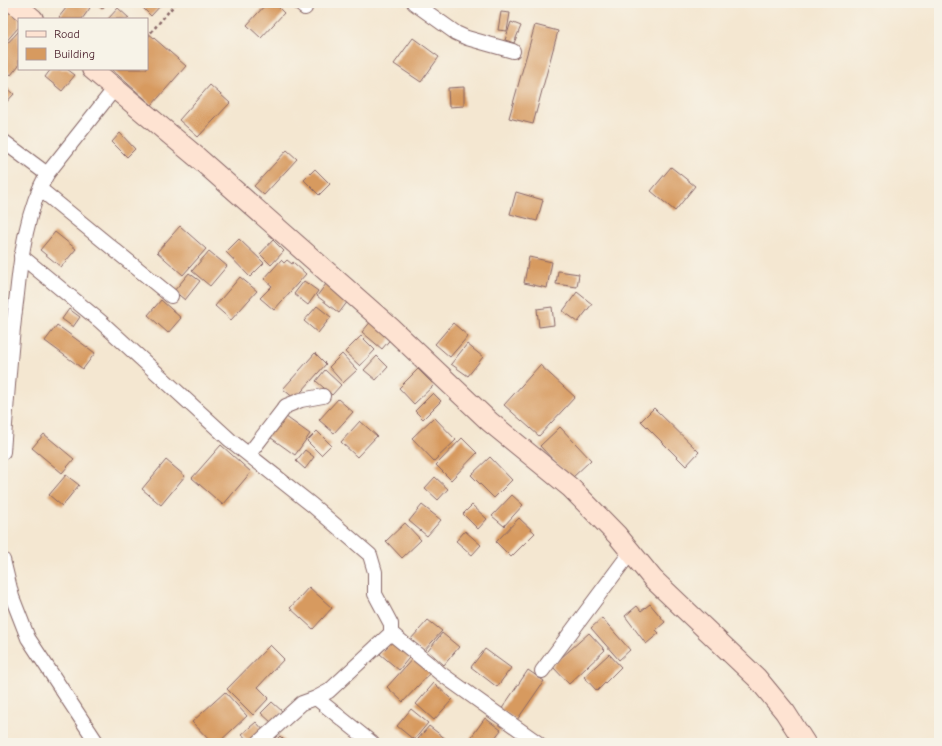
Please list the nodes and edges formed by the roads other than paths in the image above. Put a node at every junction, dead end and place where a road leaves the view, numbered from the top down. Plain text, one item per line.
1 (14, 3) edge
2 (414, 3) edge
3 (32, 18) edge
4 (513, 51) dead end
5 (93, 70) edge
6 (115, 88) junction
7 (3, 141) edge
8 (47, 174) junction
9 (40, 189) junction
10 (21, 256) junction
11 (170, 296) dead end
12 (7, 336) edge
13 (323, 396) dead end
14 (3, 452) edge
15 (249, 454) junction
16 (630, 553) junction
17 (3, 560) edge
18 (391, 633) junction
19 (542, 671) dead end
20 (316, 698) junction
21 (97, 743) edge
22 (258, 743) edge
23 (372, 743) edge
24 (538, 743) edge
25 (805, 743) edge

1 - 3 street
2 - 4 street
5 - 6 street
6 - 8 street
6 - 16 street
7 - 8 street
8 - 9 street
9 - 10 street
9 - 11 street
10 - 12 street
10 - 15 street
12 - 14 street
13 - 15 street
15 - 18 street
16 - 19 street
16 - 25 street
17 - 21 street
18 - 20 street
18 - 24 street
20 - 22 street
20 - 23 street

